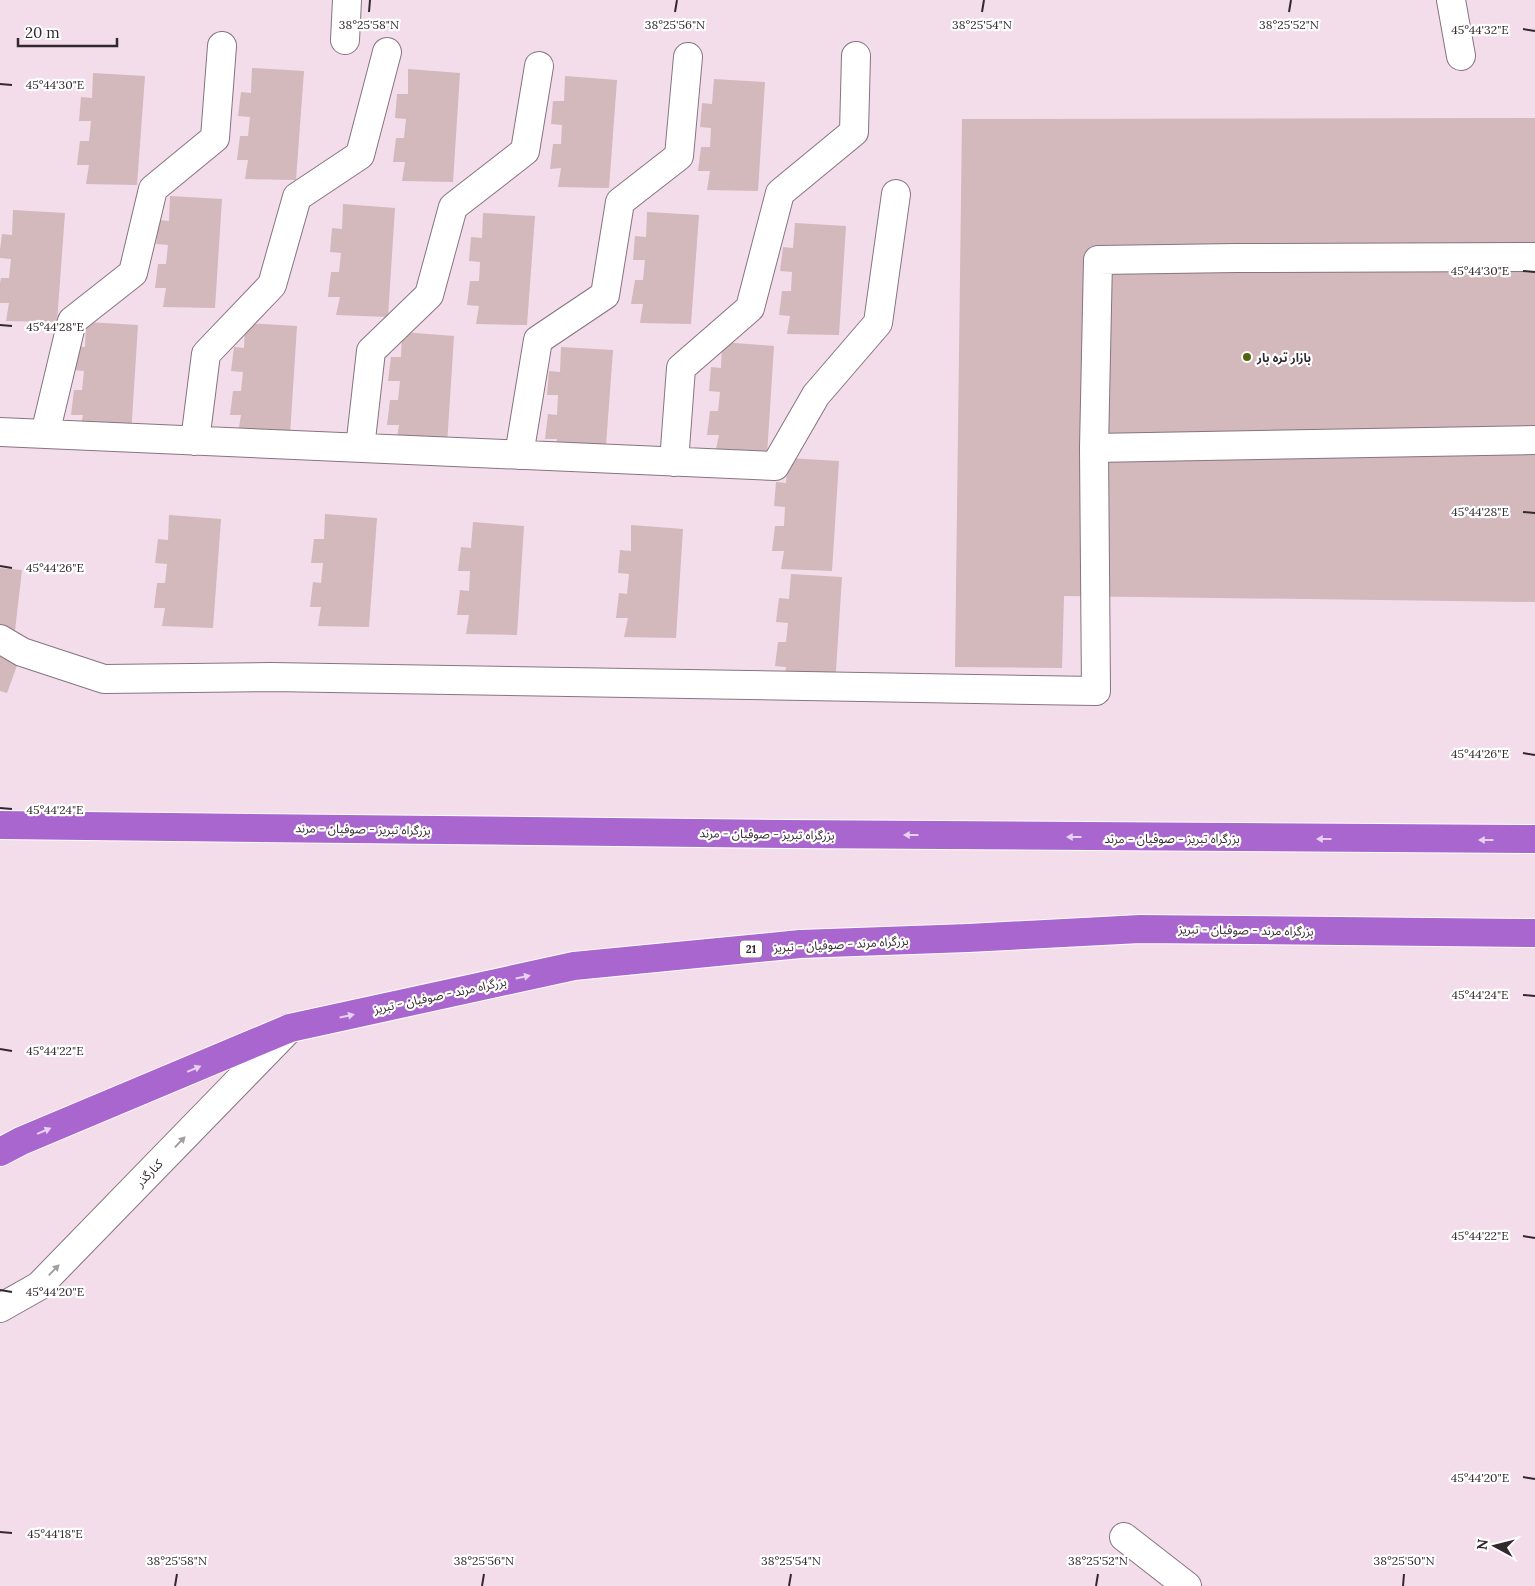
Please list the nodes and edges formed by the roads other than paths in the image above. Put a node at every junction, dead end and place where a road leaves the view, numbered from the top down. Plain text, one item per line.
1 (347, 0) edge
2 (1451, 0) edge
3 (345, 40) dead end
4 (222, 46) dead end
5 (387, 52) dead end
6 (856, 56) dead end
7 (1461, 56) dead end
8 (688, 57) dead end
9 (539, 66) dead end
10 (896, 194) dead end
11 (1535, 258) edge
12 (0, 432) edge
13 (45, 434) junction
14 (1535, 440) edge
15 (195, 441) junction
16 (360, 448) junction
17 (1094, 448) junction
18 (519, 455) junction
19 (674, 462) junction
20 (0, 639) edge
21 (0, 825) edge
22 (1535, 840) edge
23 (1535, 933) edge
24 (290, 1028) junction
25 (0, 1152) edge
26 (0, 1308) edge
27 (1124, 1536) dead end
28 (1187, 1586) edge

1 - 3 street
2 - 7 street
4 - 13 street
5 - 15 street
6 - 19 street
8 - 18 street
9 - 16 street
10 - 19 street
11 - 17 street
12 - 13 street
13 - 15 street
14 - 17 street
15 - 16 street
16 - 18 street
17 - 20 street
18 - 19 street
22 -> 21 highway, بزرگراه تبریز - صوفیان - مرند
24 -> 23 highway, بزرگراه مرند - صوفیان - تبریز / 21
25 -> 24 highway, بزرگراه مرند - صوفیان - تبریز / 21
26 -> 24 street, کنارگذر
27 - 28 street

